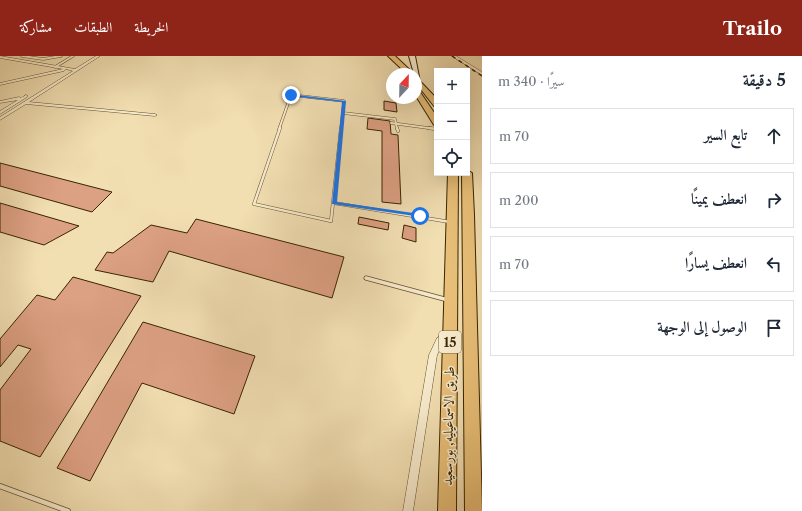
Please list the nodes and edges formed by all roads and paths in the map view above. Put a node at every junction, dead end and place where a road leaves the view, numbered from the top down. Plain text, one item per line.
1 (22, 56) edge
2 (61, 56) edge
3 (73, 56) edge
4 (89, 56) edge
5 (98, 56) edge
6 (382, 56) edge
7 (391, 56) edge
8 (412, 56) edge
9 (454, 56) edge
10 (0, 57) edge
11 (55, 67) junction
12 (395, 68) edge
13 (404, 68) edge
14 (414, 68) edge
15 (68, 69) junction
16 (75, 70) junction
17 (482, 74) edge
18 (0, 84) edge
19 (422, 86) edge
20 (25, 97) junction
21 (32, 98) junction
22 (422, 99) edge
23 (434, 100) edge
24 (0, 102) edge
25 (24, 103) junction
26 (0, 113) edge
27 (343, 113) junction
28 (155, 115) dead end
29 (434, 118) edge
30 (0, 119) edge
31 (391, 123) dead end
32 (396, 123) junction
33 (434, 129) edge
34 (398, 131) dead end
35 (452, 176) edge
36 (467, 176) edge
37 (334, 203) junction
38 (469, 215) junction
39 (453, 222) junction
40 (470, 235) junction
41 (366, 278) dead end
42 (451, 301) junction
43 (450, 334) junction
44 (0, 486) edge
45 (68, 511) edge
46 (408, 511) edge
47 (446, 511) edge
48 (474, 511) edge

1 - 2 lane
3 - 11 lane
4 - 15 street
5 - 16 street
6 - 12 highway
7 - 13 highway
8 - 14 main road
9 - 17 street
10 - 11 street
11 - 15 street
15 - 16 street
15 - 18 street
15 - 20 street
16 - 21 street
19 - 23 highway
20 - 21 street
20 - 24 street
20 - 26 street
21 - 25 street
22 - 29 highway
25 - 28 street
25 - 30 street
27 - 32 lane
27 - 37 lane
27 - 37 lane
31 - 32 lane
32 - 33 lane
32 - 34 lane
35 - 39 highway, طريق الاسماعيليه, بورسعيد / 15
36 - 38 highway, طريق الاسماعيليه, بورسعيد / 15
37 - 39 lane
38 - 39 highway
38 - 40 highway, طريق الاسماعيليه, بورسعيد / 15
39 - 40 highway
39 - 42 highway, طريق الاسماعيليه, بورسعيد / 15
40 - 48 highway, طريق الاسماعيليه, بورسعيد / 15
41 - 42 lane
42 - 43 highway, طريق الاسماعيليه, بورسعيد / 15
43 - 46 street
43 - 47 highway, طريق الاسماعيليه, بورسعيد / 15
44 - 45 lane

